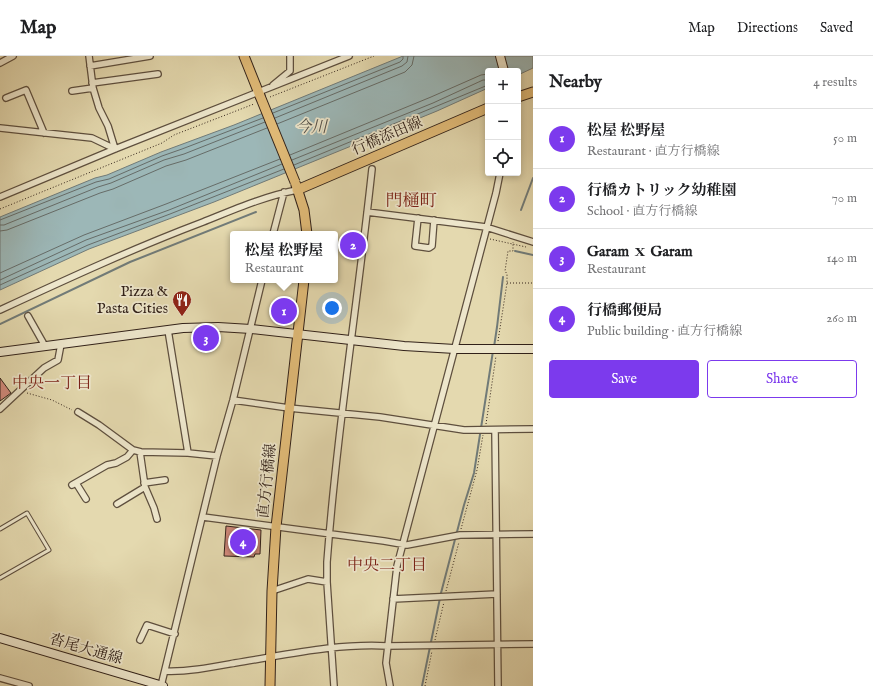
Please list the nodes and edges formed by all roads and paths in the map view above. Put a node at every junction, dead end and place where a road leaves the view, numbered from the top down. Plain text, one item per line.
1 (14, 56) edge
2 (89, 56) edge
3 (150, 56) edge
4 (244, 56) edge
5 (290, 56) edge
6 (349, 56) edge
7 (500, 56) edge
8 (0, 62) edge
9 (90, 66) junction
10 (503, 68) edge
11 (158, 74) dead end
12 (93, 85) junction
13 (272, 87) junction
14 (72, 91) dead end
15 (533, 92) edge
16 (259, 94) junction
17 (521, 96) edge
18 (6, 98) dead end
19 (485, 109) edge
20 (0, 128) edge
21 (44, 133) junction
22 (162, 143) dead end
23 (115, 149) junction
24 (372, 169) dead end
25 (499, 176) edge
26 (296, 186) junction
27 (284, 192) junction
28 (0, 197) edge
29 (0, 209) edge
30 (367, 212) junction
31 (418, 218) junction
32 (434, 220) junction
33 (486, 227) junction
34 (274, 231) edge
35 (307, 231) edge
36 (514, 235) junction
37 (484, 237) junction
38 (533, 242) edge
39 (513, 244) junction
40 (526, 247) dead end
41 (261, 283) edge
42 (304, 283) edge
43 (507, 283) junction
44 (533, 283) edge
45 (0, 310) edge
46 (28, 316) dead end
47 (251, 329) junction
48 (168, 330) junction
49 (297, 334) junction
50 (352, 340) junction
51 (61, 344) junction
52 (45, 346) junction
53 (455, 349) junction
54 (498, 349) junction
55 (533, 349) edge
56 (0, 352) edge
57 (21, 390) junction
58 (233, 400) junction
59 (289, 408) junction
60 (0, 409) edge
61 (78, 412) joint
62 (342, 414) junction
63 (434, 425) junction
64 (533, 429) edge
65 (485, 430) junction
66 (495, 430) junction
67 (133, 450) junction
68 (140, 452) junction
69 (188, 453) junction
70 (217, 456) junction
71 (165, 480) dead end
72 (144, 485) junction
73 (86, 499) dead end
74 (117, 504) dead end
75 (203, 517) junction
76 (157, 519) dead end
77 (276, 527) junction
78 (0, 529) edge
79 (329, 534) junction
80 (533, 534) edge
81 (460, 535) junction
82 (496, 535) junction
83 (402, 545) junction
84 (0, 578) edge
85 (327, 582) junction
86 (272, 591) junction
87 (497, 594) junction
88 (445, 597) junction
89 (393, 599) junction
90 (175, 634) junction
91 (0, 638) edge
92 (140, 640) dead end
93 (497, 644) junction
94 (533, 644) edge
95 (434, 645) junction
96 (388, 646) junction
97 (332, 647) junction
98 (270, 657) junction
99 (165, 671) junction
100 (0, 678) edge
101 (29, 686) edge
102 (162, 686) edge
103 (270, 686) edge
104 (334, 686) edge
105 (390, 686) edge
106 (425, 686) edge
107 (498, 686) edge

1 - 8 street
2 - 9 street
3 - 9 street
4 - 16 main road
5 - 13 street
6 - 13 street
7 - 10 street
9 - 12 street
11 - 12 street
12 - 14 street
12 - 23 street
13 - 16 street
15 - 17 main road
16 - 23 street
16 - 26 main road, bridge
18 - 21 street
19 - 26 main road, 行橋添田線
20 - 21 street
21 - 23 street
22 - 29 path
23 - 28 street
24 - 30 street
25 - 33 street
26 - 27 street
26 - 35 main road
27 - 34 street
27 - 45 street
30 - 31 street
30 - 50 street
31 - 32 street
31 - 32 street
32 - 33 street
33 - 36 street
33 - 37 street
36 - 38 street
36 - 39 path
37 - 39 path
37 - 53 street
39 - 40 path
39 - 43 path
41 - 47 street
42 - 49 main road, 直方行橋線
43 - 44 path
43 - 54 path
46 - 52 street
47 - 48 street
47 - 49 street
47 - 58 street
48 - 51 street
48 - 69 street
49 - 50 street
49 - 59 main road, 直方行橋線
50 - 53 street
50 - 62 street
51 - 52 street
51 - 57 street
52 - 56 street
53 - 54 street
53 - 63 street
54 - 55 street
54 - 65 path
57 - 60 street
57 - 61 path
58 - 59 street
58 - 70 street
59 - 62 street
59 - 77 main road, 直方行橋線
61 - 67 street
62 - 63 street
62 - 79 street
63 - 65 street
63 - 83 street
64 - 66 street
65 - 66 street
65 - 81 path
66 - 82 street
67 - 68 street
67 - 73 street
68 - 69 street
68 - 72 street
69 - 70 street
70 - 75 street
71 - 72 street
72 - 74 street
72 - 76 street
75 - 77 street
75 - 90 street
77 - 79 street
77 - 86 main road, 直方行橋線
78 - 84 lane
79 - 83 street
79 - 85 street
80 - 82 street
81 - 82 street
81 - 83 street
81 - 88 path
82 - 87 street
83 - 89 street
85 - 86 street
85 - 97 street
86 - 98 main road, 直方行橋線
87 - 88 street
87 - 93 street
88 - 89 street
88 - 95 path
89 - 96 street
90 - 92 street
90 - 99 street
91 - 102 street, 沓尾大通線
93 - 94 street
93 - 95 street
93 - 107 street
95 - 96 street
95 - 106 path
96 - 97 street
96 - 105 street
97 - 98 street
97 - 104 street
98 - 99 street
98 - 103 main road, 直方行橋線
99 - 102 street
100 - 101 street

